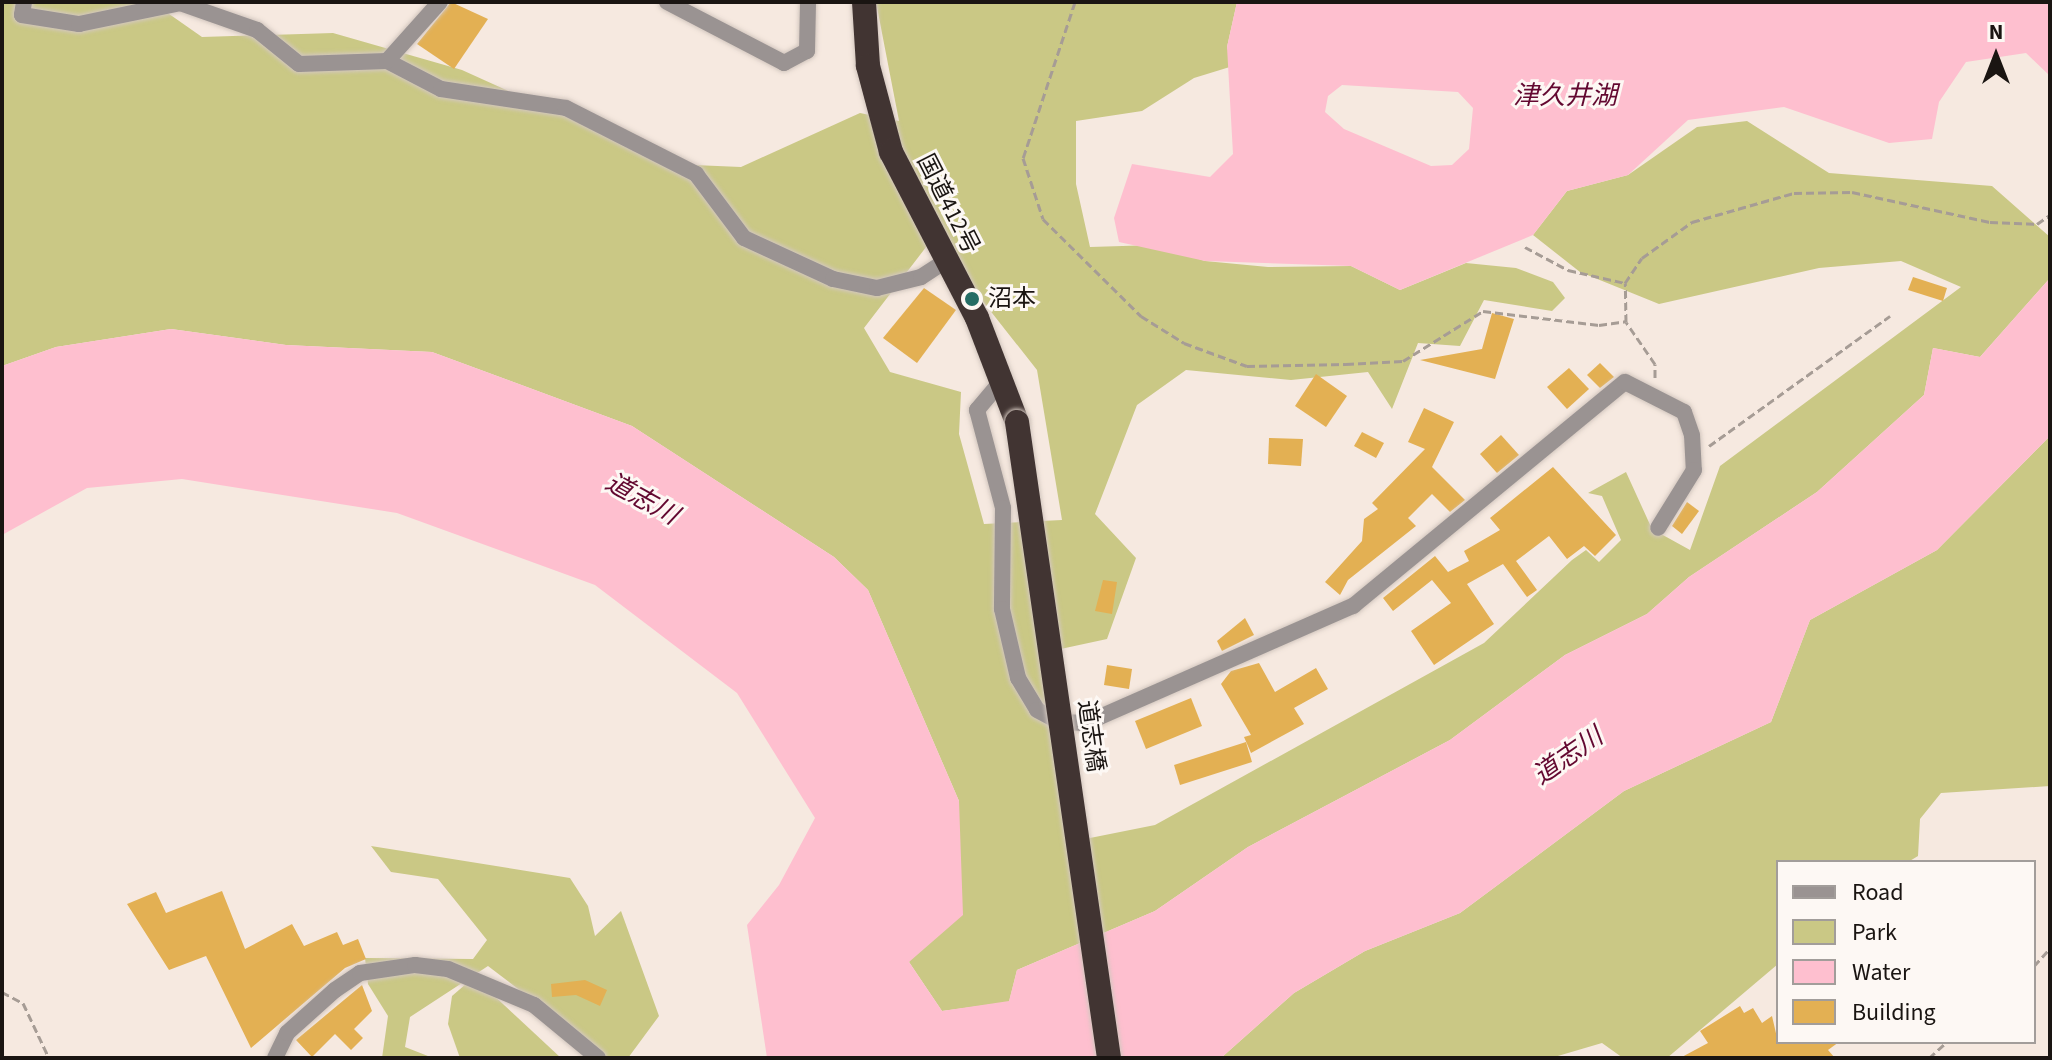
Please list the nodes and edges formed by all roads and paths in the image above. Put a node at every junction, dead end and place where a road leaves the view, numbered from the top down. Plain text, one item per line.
1 (24, 2) edge
2 (440, 2) edge
3 (667, 2) edge
4 (808, 2) edge
5 (864, 2) edge
6 (1075, 2) edge
7 (387, 61) junction
8 (2050, 215) edge
9 (1525, 247) dead end
10 (946, 261) junction
11 (1625, 283) junction
12 (1890, 316) dead end
13 (1626, 321) junction
14 (1004, 378) junction
15 (1655, 395) junction
16 (1017, 422) joint
17 (1693, 458) junction
18 (1658, 528) dead end
19 (2050, 948) edge
20 (2036, 964) edge
21 (2, 992) edge
22 (1945, 1044) edge
23 (49, 1058) edge
24 (275, 1058) edge
25 (598, 1058) edge
26 (1109, 1058) edge
27 (1929, 1058) edge

1 - 7 street
2 - 7 street
3 - 4 street
5 - 10 highway, 国道412号
6 - 13 path
7 - 10 street
8 - 11 path
9 - 11 path
10 - 14 highway, 国道412号
11 - 13 path
12 - 17 path
13 - 15 path
14 - 15 street
14 - 16 highway, 国道412号
15 - 17 street
16 - 26 highway, 道志橋, bridge
17 - 18 street
19 - 20 path
21 - 23 path
22 - 27 path
24 - 25 street

